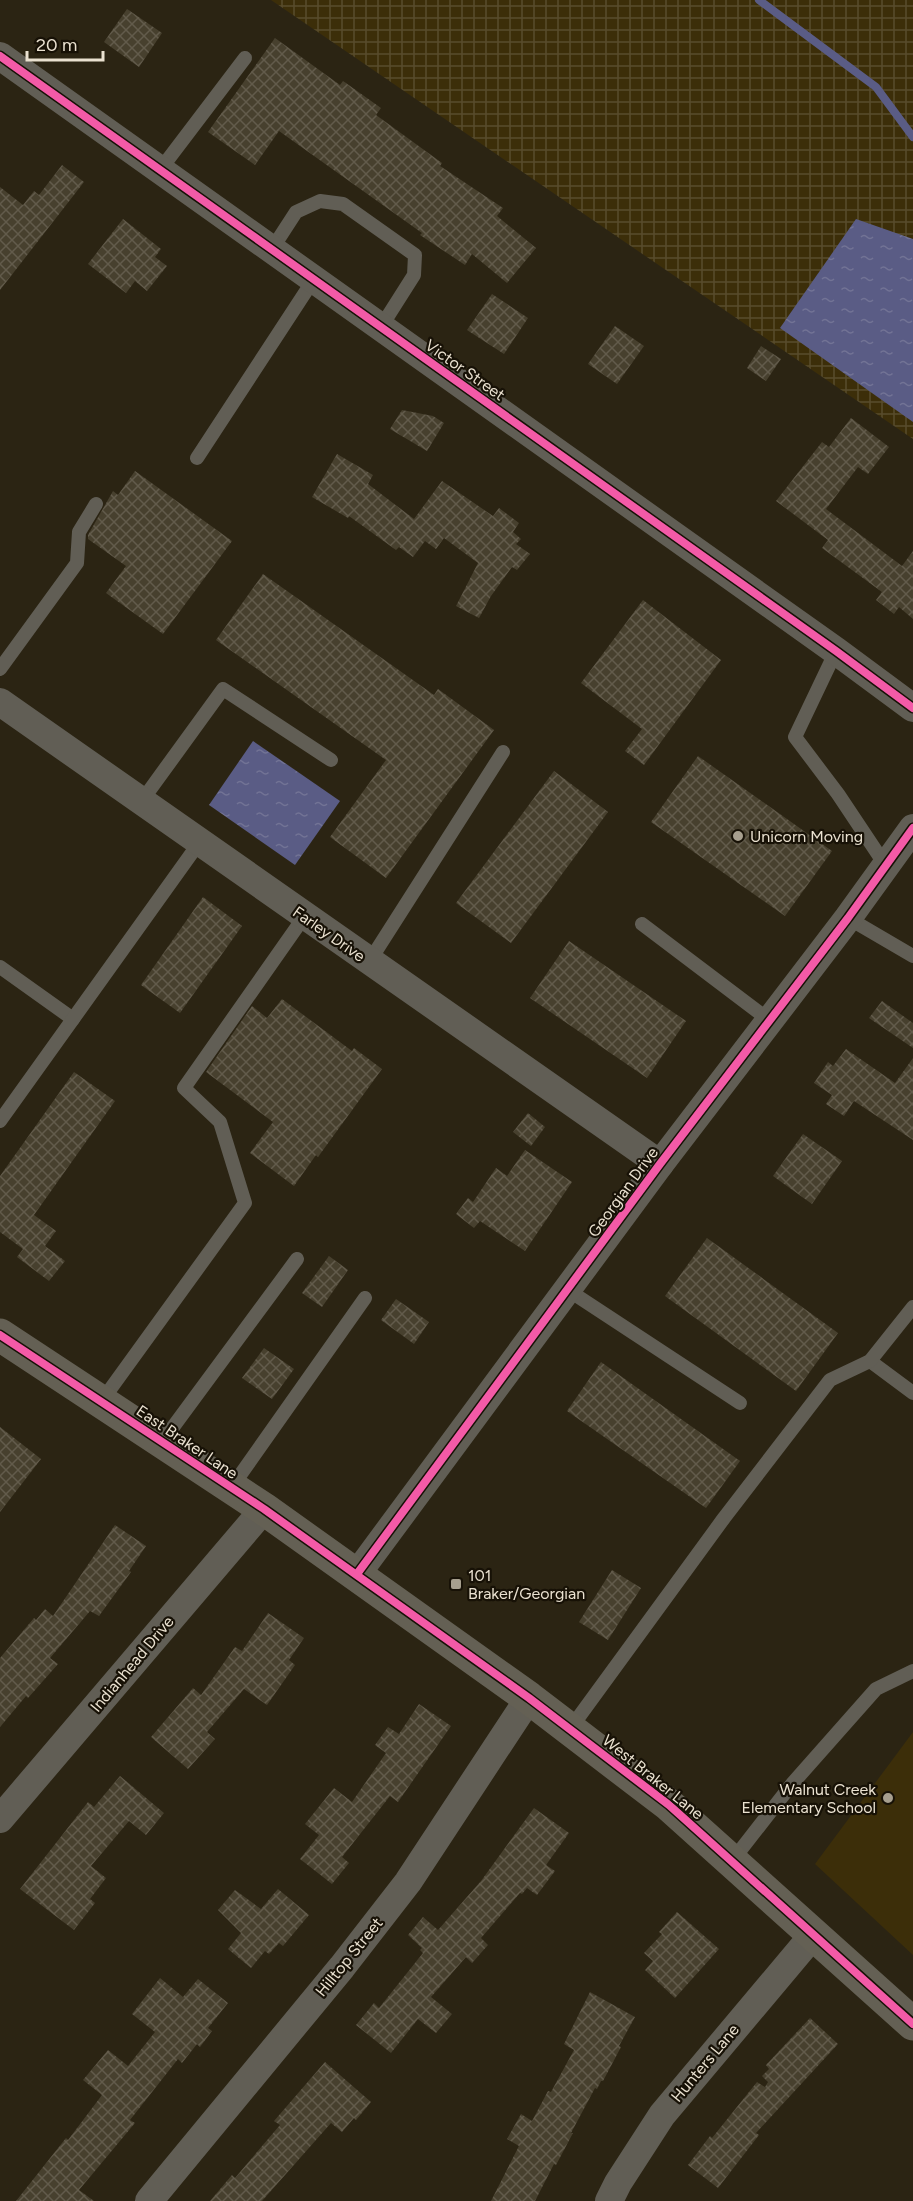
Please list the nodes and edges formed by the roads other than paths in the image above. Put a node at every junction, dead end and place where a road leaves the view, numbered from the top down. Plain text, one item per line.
1 (0, 56) edge
2 (245, 58) dead end
3 (160, 170) junction
4 (272, 249) junction
5 (314, 279) junction
6 (381, 327) junction
7 (197, 458) dead end
8 (96, 504) dead end
9 (836, 651) junction
10 (0, 669) edge
11 (0, 702) edge
12 (913, 708) edge
13 (503, 752) dead end
14 (331, 760) dead end
15 (141, 802) junction
16 (913, 828) edge
17 (200, 843) junction
18 (886, 866) junction
19 (304, 917) junction
20 (848, 918) junction
21 (642, 924) dead end
22 (913, 956) edge
23 (369, 962) junction
24 (0, 967) edge
25 (73, 1019) junction
26 (769, 1020) junction
27 (0, 1121) edge
28 (660, 1164) junction
29 (297, 1259) dead end
30 (568, 1290) junction
31 (365, 1298) dead end
32 (913, 1307) edge
33 (0, 1335) edge
34 (870, 1361) junction
35 (913, 1393) edge
36 (102, 1402) junction
37 (740, 1403) dead end
38 (162, 1442) junction
39 (231, 1488) junction
40 (264, 1509) junction
41 (357, 1574) junction
42 (913, 1671) edge
43 (529, 1698) junction
44 (570, 1729) junction
45 (0, 1819) edge
46 (732, 1861) junction
47 (814, 1934) junction
48 (913, 2024) edge
49 (149, 2201) edge
50 (609, 2201) edge

1 - 3 street, Victor Street
2 - 3 lane
3 - 4 street, Victor Street
4 - 5 street, Victor Street
4 - 6 lane
5 - 6 street, Victor Street
5 - 7 lane
6 - 9 street, Victor Street
8 - 10 lane
9 - 12 street, Victor Street
9 - 18 lane
11 - 15 street, Farley Drive
13 - 23 lane
14 - 15 lane
15 - 17 street, Farley Drive
16 - 18 street, Georgian Drive
17 - 19 street, Farley Drive
17 - 25 lane
18 - 20 street, Georgian Drive
19 - 23 street, Farley Drive
19 - 36 lane
20 - 22 lane
20 - 26 street, Georgian Drive
21 - 26 lane
23 - 28 street, Farley Drive
24 - 25 lane
25 - 27 lane
26 - 28 street, Georgian Drive
28 - 30 street, Georgian Drive
29 - 38 lane
30 - 37 lane
30 - 41 street, Georgian Drive
31 - 39 lane
32 - 34 lane
33 - 36 main road, East Braker Lane
34 - 35 lane
34 - 44 lane
36 - 38 main road, East Braker Lane
38 - 39 main road, East Braker Lane
39 - 40 main road, East Braker Lane
40 - 41 main road, East Braker Lane
40 - 45 street, Indianhead Drive
41 - 43 main road, West Braker Lane
42 - 46 lane
43 - 44 main road, West Braker Lane
43 - 49 street, Hilltop Street
44 - 46 main road, West Braker Lane
46 - 47 main road, West Braker Lane
47 - 48 main road, West Braker Lane
47 - 50 street, Hunters Lane

